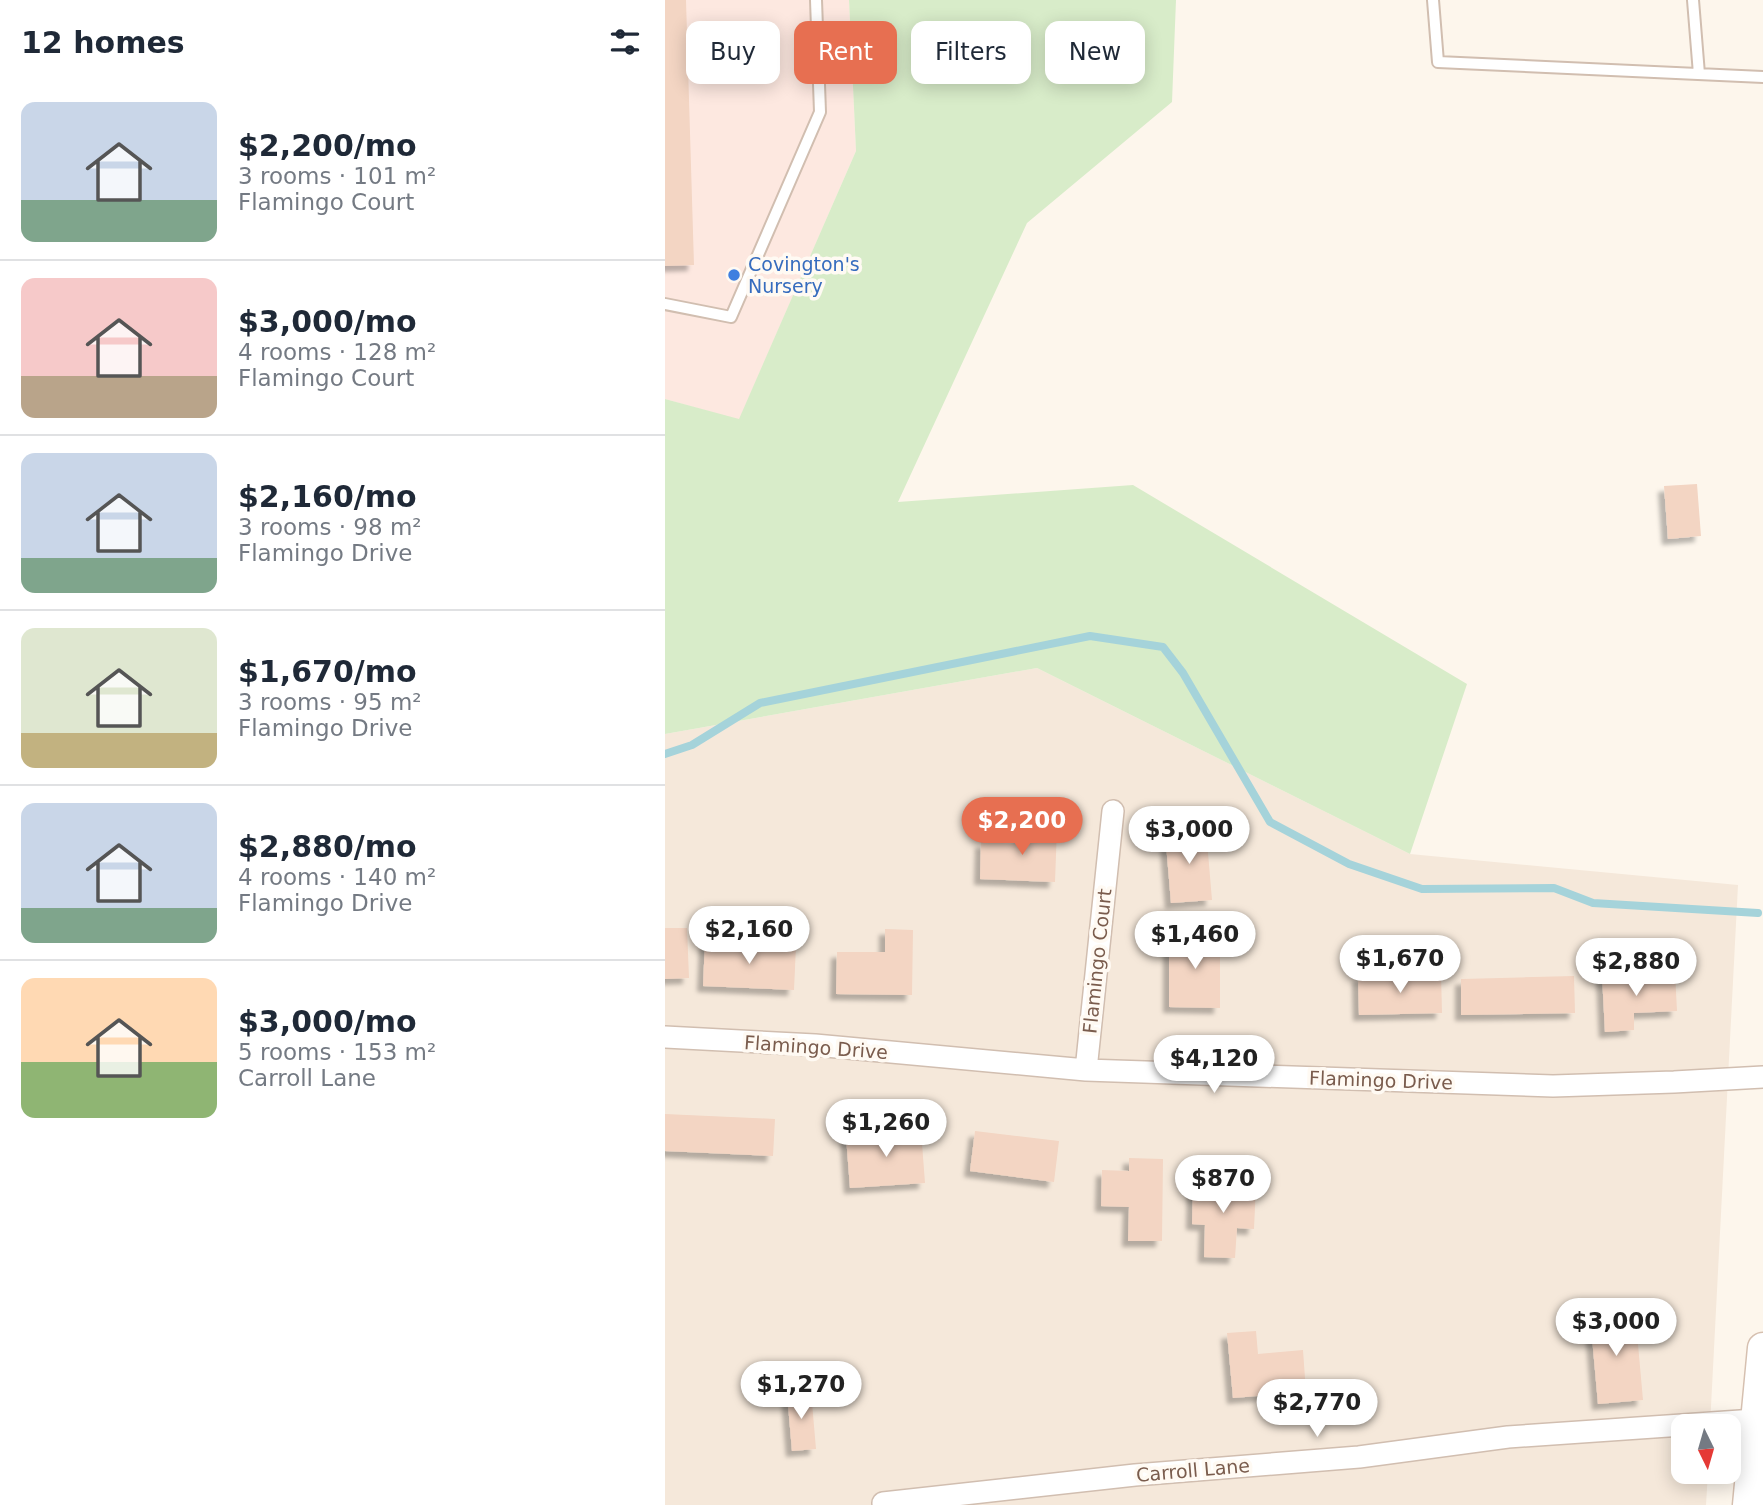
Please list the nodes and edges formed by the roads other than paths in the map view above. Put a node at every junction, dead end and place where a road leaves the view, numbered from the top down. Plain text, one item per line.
1 (817, 0) edge
2 (1433, 0) edge
3 (1693, 0) edge
4 (1699, 74) junction
5 (1763, 76) edge
6 (665, 304) edge
7 (1113, 811) dead end
8 (665, 1037) edge
9 (1086, 1070) junction
10 (1763, 1077) edge
11 (1763, 1348) edge
12 (1755, 1420) junction
13 (883, 1503) dead end
14 (1748, 1505) edge

1 - 6 lane
2 - 4 lane
3 - 4 lane
4 - 5 lane
7 - 9 street, Flamingo Court
8 - 9 street, Flamingo Drive
9 - 10 street, Flamingo Drive
11 - 12 main road
12 - 13 street, Carroll Lane
12 - 14 main road

